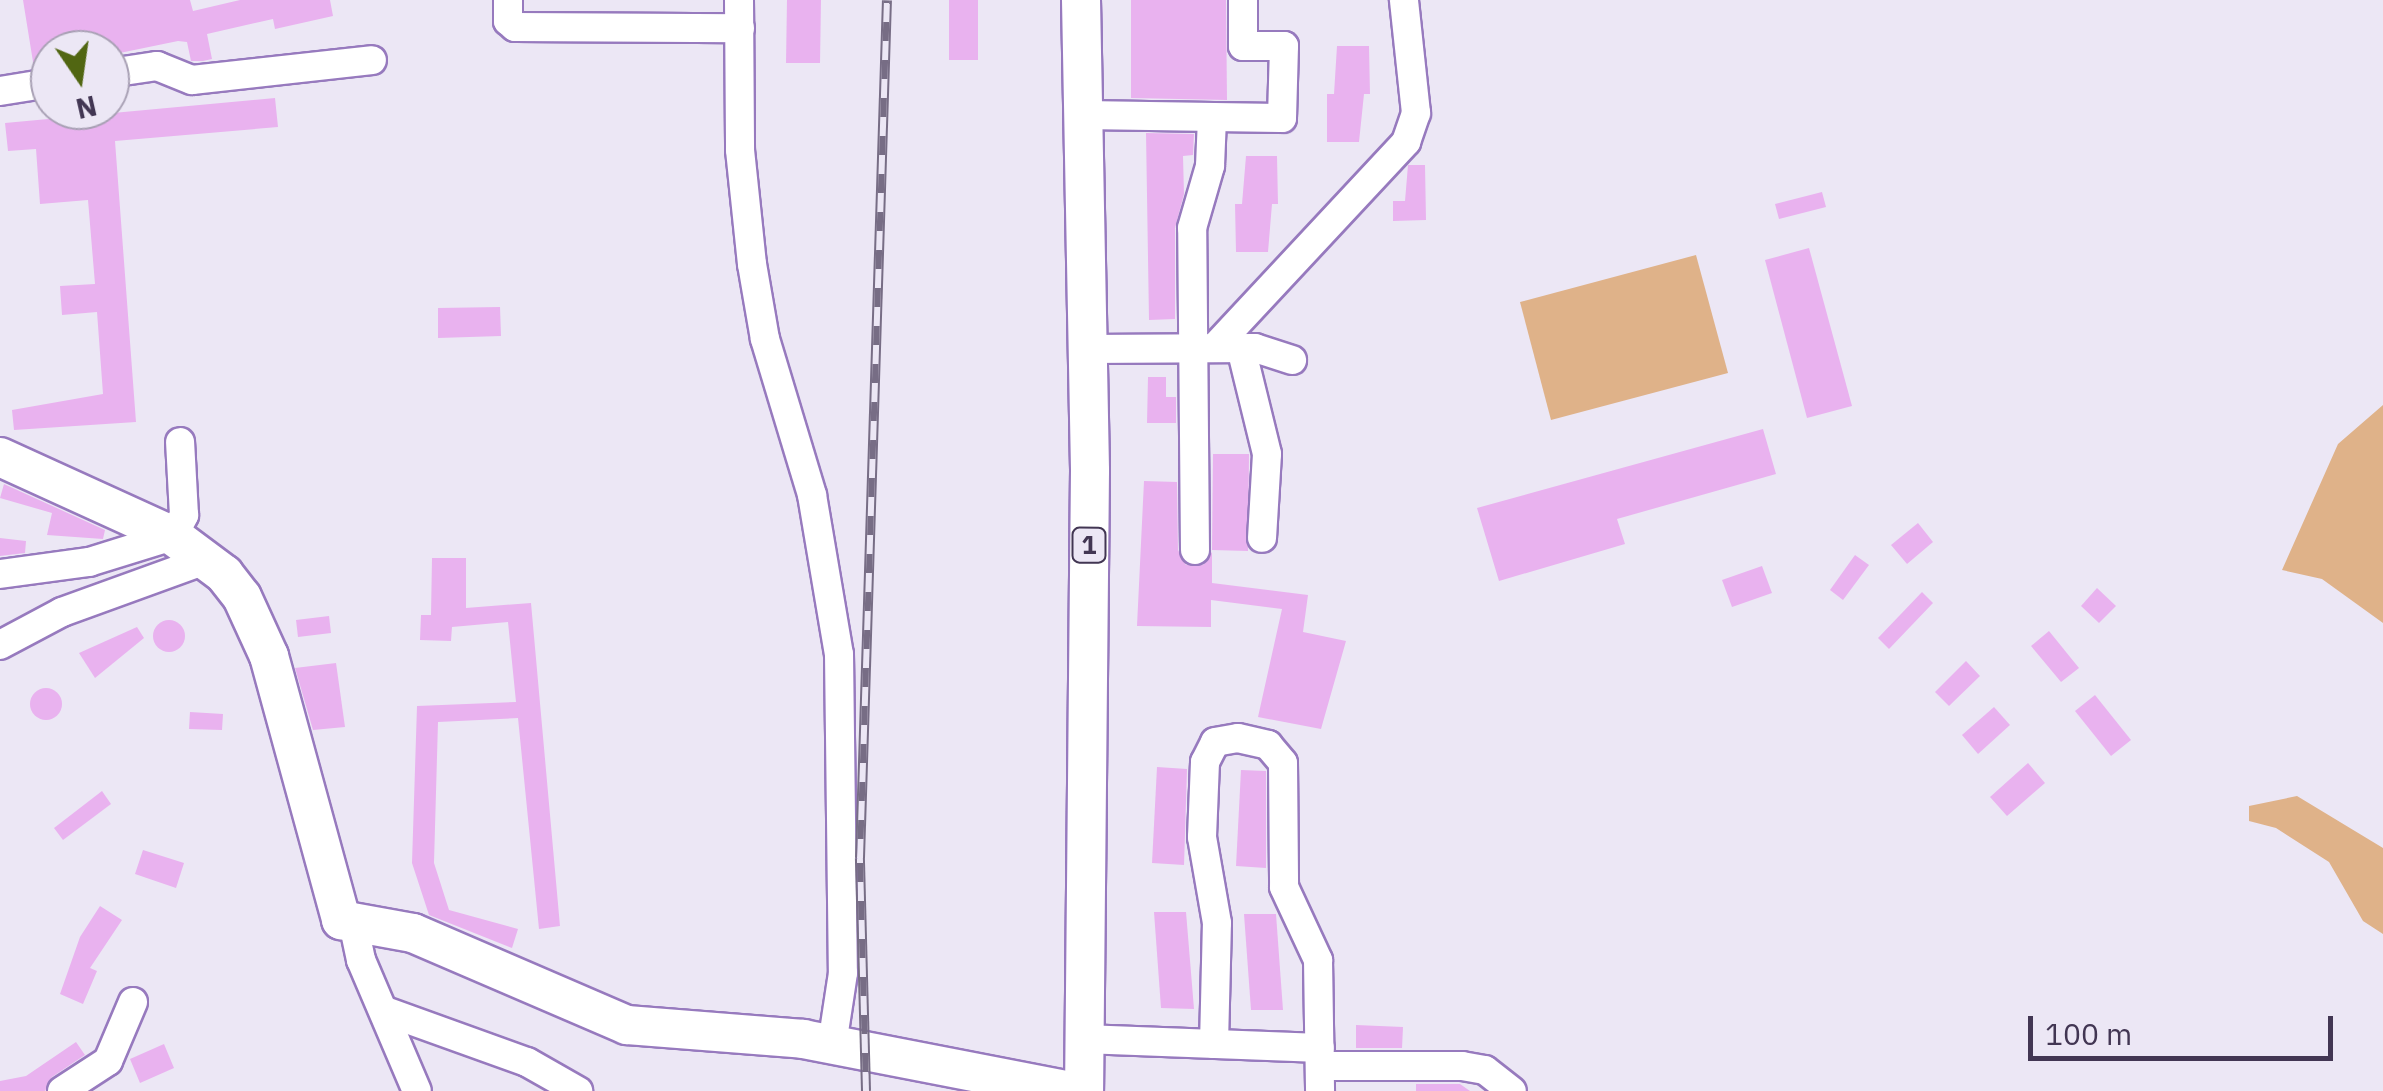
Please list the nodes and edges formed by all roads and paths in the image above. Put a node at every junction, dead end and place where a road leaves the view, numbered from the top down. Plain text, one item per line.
1 (1081, 0) edge
2 (1243, 0) edge
3 (1404, 0) edge
4 (508, 3) edge
5 (739, 14) edge
6 (372, 60) dead end
7 (130, 70) edge
8 (30, 86) edge
9 (0, 91) edge
10 (1082, 115) junction
11 (1212, 118) junction
12 (1216, 348) junction
13 (1087, 349) junction
14 (1292, 360) dead end
15 (180, 442) dead end
16 (0, 457) edge
17 (172, 536) junction
18 (1262, 538) dead end
19 (1194, 550) dead end
20 (206, 560) junction
21 (0, 574) edge
22 (0, 645) edge
23 (354, 927) junction
24 (133, 1002) dead end
25 (385, 1011) junction
26 (1084, 1039) junction
27 (1214, 1044) junction
28 (832, 1045) junction
29 (1320, 1068) edge
30 (62, 1091) edge
31 (418, 1091) edge
32 (578, 1091) edge
33 (1071, 1091) edge
34 (1084, 1091) edge
35 (1512, 1091) edge

1 - 10 main road, 1
2 - 11 street
3 - 12 street
4 - 5 street
5 - 28 street
6 - 7 street
8 - 9 street
10 - 11 street
10 - 13 main road, 1
11 - 12 street
12 - 13 street
12 - 14 street
12 - 18 street
12 - 19 street
13 - 26 main road, 1
15 - 17 street
16 - 17 main road
17 - 20 main road
17 - 21 street
20 - 22 street
20 - 23 main road
23 - 25 street
23 - 28 main road
24 - 30 street
25 - 31 street
25 - 32 street
26 - 27 street
26 - 34 main road, 1
27 - 29 street
27 - 29 street
28 - 33 main road
29 - 35 street

